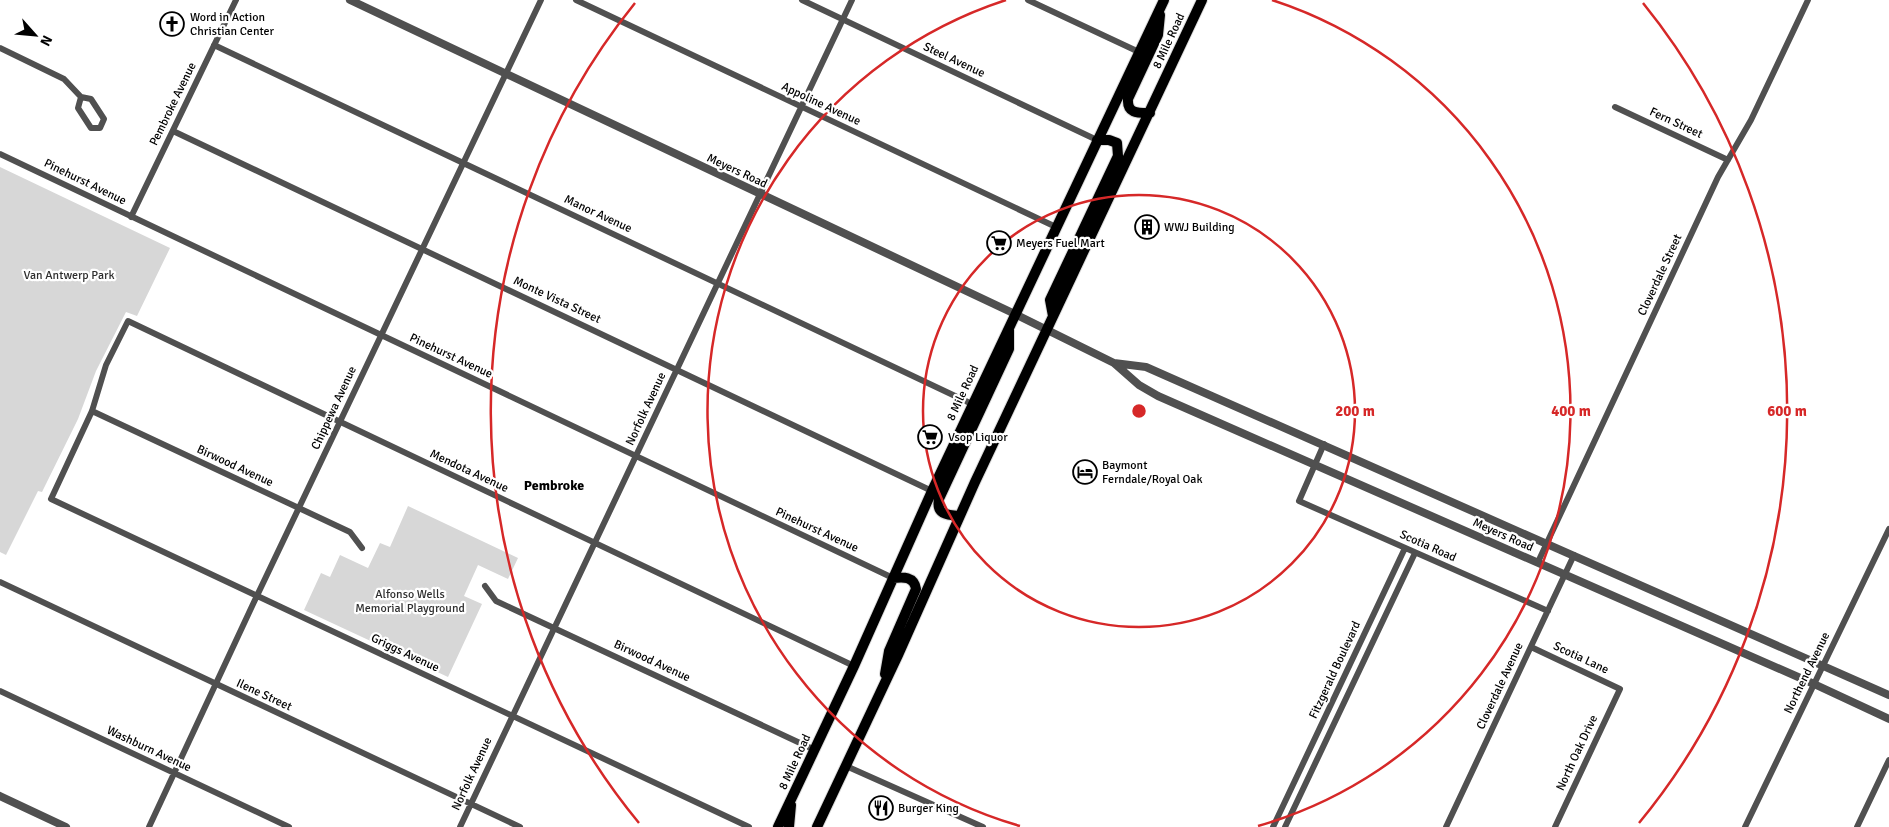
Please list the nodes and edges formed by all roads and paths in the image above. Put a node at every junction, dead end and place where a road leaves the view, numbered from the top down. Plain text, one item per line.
1 (236, 0) edge
2 (350, 0) edge
3 (542, 0) edge
4 (576, 0) edge
5 (802, 0) edge
6 (852, 0) edge
7 (1028, 0) edge
8 (1202, 0) edge
9 (1808, 0) edge
10 (1162, 3) edge
11 (843, 20) junction
12 (214, 45) junction
13 (0, 48) edge
14 (1139, 52) junction
15 (506, 74) junction
16 (81, 97) junction
17 (802, 107) junction
18 (1615, 108) dead end
19 (1150, 113) junction
20 (173, 131) junction
21 (1097, 140) junction
22 (0, 154) edge
23 (1728, 160) junction
24 (464, 163) junction
25 (760, 194) junction
26 (131, 217) junction
27 (1056, 227) junction
28 (423, 250) junction
29 (718, 283) junction
30 (1015, 314) junction
31 (1053, 316) junction
32 (1008, 327) junction
33 (1046, 330) junction
34 (381, 336) junction
35 (1114, 363) junction
36 (677, 369) junction
37 (972, 404) junction
38 (92, 411) junction
39 (340, 422) junction
40 (1324, 444) junction
41 (635, 457) junction
42 (1316, 465) junction
43 (932, 491) junction
44 (299, 508) junction
45 (959, 516) junction
46 (1889, 529) edge
47 (594, 542) junction
48 (1546, 542) junction
49 (362, 548) dead end
50 (1405, 548) junction
51 (1415, 553) junction
52 (1574, 555) junction
53 (1538, 562) junction
54 (1566, 574) junction
55 (893, 578) junction
56 (0, 582) edge
57 (485, 586) dead end
58 (257, 596) junction
59 (1548, 611) junction
60 (1373, 616) junction
61 (1383, 620) junction
62 (554, 627) junction
63 (1531, 647) junction
64 (1823, 664) junction
65 (854, 666) junction
66 (1814, 684) junction
67 (216, 685) junction
68 (884, 685) junction
69 (1620, 689) joint
70 (0, 691) edge
71 (1889, 695) edge
72 (512, 716) junction
73 (1889, 719) edge
74 (1318, 733) junction
75 (1328, 738) junction
76 (815, 750) junction
77 (1889, 760) edge
78 (846, 766) junction
79 (174, 773) junction
80 (1288, 795) junction
81 (0, 796) edge
82 (792, 799) junction
83 (1298, 800) junction
84 (470, 803) junction
85 (66, 827) edge
86 (149, 827) edge
87 (289, 827) edge
88 (460, 827) edge
89 (520, 827) edge
90 (749, 827) edge
91 (778, 827) edge
92 (789, 827) edge
93 (817, 827) edge
94 (983, 827) edge
95 (1273, 827) edge
96 (1285, 827) edge
97 (1446, 827) edge
98 (1555, 827) edge
99 (1744, 827) edge
100 (1857, 827) edge

1 - 12 street, Pembroke Avenue
2 - 15 street, Meyers Road
3 - 15 street, Chippewa Avenue
4 - 17 street, Appoline Avenue
5 - 11 street, Steel Avenue
6 - 11 street, Norfolk Avenue
7 - 14 street
8 - 19 highway, 8 Mile Road
9 - 23 street, Cloverdale Street
10 - 14 highway, 8 Mile Road
10 - 19 highway
11 - 17 street, Norfolk Avenue
11 - 21 street, Steel Avenue
12 - 20 street, Pembroke Avenue
12 - 24 street, Manor Avenue
13 - 16 street
14 - 21 highway, 8 Mile Road
15 - 24 street, Chippewa Avenue
15 - 25 street, Meyers Road
16 - 16 street
17 - 25 street, Norfolk Avenue
17 - 27 street, Appoline Avenue
18 - 23 street, Fern Street
19 - 31 highway, 8 Mile Road
20 - 26 street, Pembroke Avenue
20 - 28 street, Monte Vista Street
21 - 27 highway, 8 Mile Road
21 - 31 highway
22 - 26 street, Pinehurst Avenue
23 - 48 street, Cloverdale Street
24 - 28 street, Chippewa Avenue
24 - 29 street, Manor Avenue
25 - 29 street, Norfolk Avenue
25 - 30 street, Meyers Road
26 - 34 street, Pinehurst Avenue
27 - 30 highway, 8 Mile Road
28 - 34 street, Chippewa Avenue
28 - 36 street, Monte Vista Street
29 - 36 street, Norfolk Avenue
29 - 37 street, Manor Avenue
30 - 32 highway, 8 Mile Road
30 - 33 street, Meyers Road
31 - 33 highway, 8 Mile Road
32 - 37 highway, 8 Mile Road
32 - 45 highway
33 - 35 street, Meyers Road
33 - 45 highway, 8 Mile Road
34 - 39 street, Chippewa Avenue
34 - 41 street, Pinehurst Avenue
35 - 40 street, Meyers Road
35 - 42 street, Meyers Road
36 - 41 street, Norfolk Avenue
36 - 43 street, Monte Vista Street
37 - 43 highway, 8 Mile Road
38 - 39 street, Mendota Avenue
38 - 44 street, Birwood Avenue
38 - 58 street, Griggs Avenue
39 - 44 street, Chippewa Avenue
39 - 47 street, Mendota Avenue
40 - 42 street
40 - 48 street, Meyers Road
41 - 47 street, Norfolk Avenue
41 - 55 street, Pinehurst Avenue
42 - 50 street, Scotia Road
42 - 53 street, Meyers Road
43 - 55 highway, 8 Mile Road
44 - 49 street, Birwood Avenue
44 - 58 street, Chippewa Avenue
45 - 68 highway, 8 Mile Road
46 - 64 street, Northend Avenue
47 - 62 street, Norfolk Avenue
47 - 65 street, Mendota Avenue
48 - 52 street, Meyers Road
48 - 53 street, Cloverdale Street
50 - 51 street, Scotia Road
50 - 60 street, Fitzgerald Boulevard
51 - 59 street, Scotia Road
51 - 61 street, Fitzgerald Boulevard
52 - 54 street, Cloverdale Avenue
52 - 64 street, Meyers Road
53 - 54 street, Meyers Road
54 - 59 street, Cloverdale Avenue
54 - 66 street, Meyers Road
55 - 65 highway, 8 Mile Road
55 - 68 highway
56 - 67 street, Ilene Street
57 - 62 street, Birwood Avenue
58 - 67 street, Chippewa Avenue
58 - 72 street, Griggs Avenue
59 - 63 street, Cloverdale Avenue
60 - 61 street, Fitzgerald Boulevard
60 - 74 street, Fitzgerald Boulevard
61 - 75 street, Fitzgerald Boulevard
62 - 72 street, Norfolk Avenue
62 - 76 street, Birwood Avenue
63 - 69 street, Scotia Lane
63 - 97 street, Cloverdale Avenue
64 - 66 street, Northend Avenue
64 - 71 street, Meyers Road
65 - 76 highway, 8 Mile Road
66 - 73 street, Meyers Road
66 - 99 street, Northend Avenue
67 - 79 street, Chippewa Avenue
67 - 84 street, Ilene Street
68 - 78 highway, 8 Mile Road
69 - 98 street, North Oak Drive
70 - 79 street, Washburn Avenue
72 - 84 street, Norfolk Avenue
72 - 90 street, Griggs Avenue
74 - 75 street, Fitzgerald Boulevard
74 - 80 street, Fitzgerald Boulevard
75 - 83 street, Fitzgerald Boulevard
76 - 82 highway, 8 Mile Road
77 - 100 street
78 - 93 highway, 8 Mile Road
78 - 94 street
79 - 86 street, Chippewa Avenue
79 - 87 street, Washburn Avenue
80 - 83 street
80 - 95 street, Fitzgerald Boulevard
81 - 85 street
82 - 91 highway, 8 Mile Road
82 - 92 highway
83 - 96 street, Fitzgerald Boulevard
84 - 88 street, Norfolk Avenue
84 - 89 street, Ilene Street

